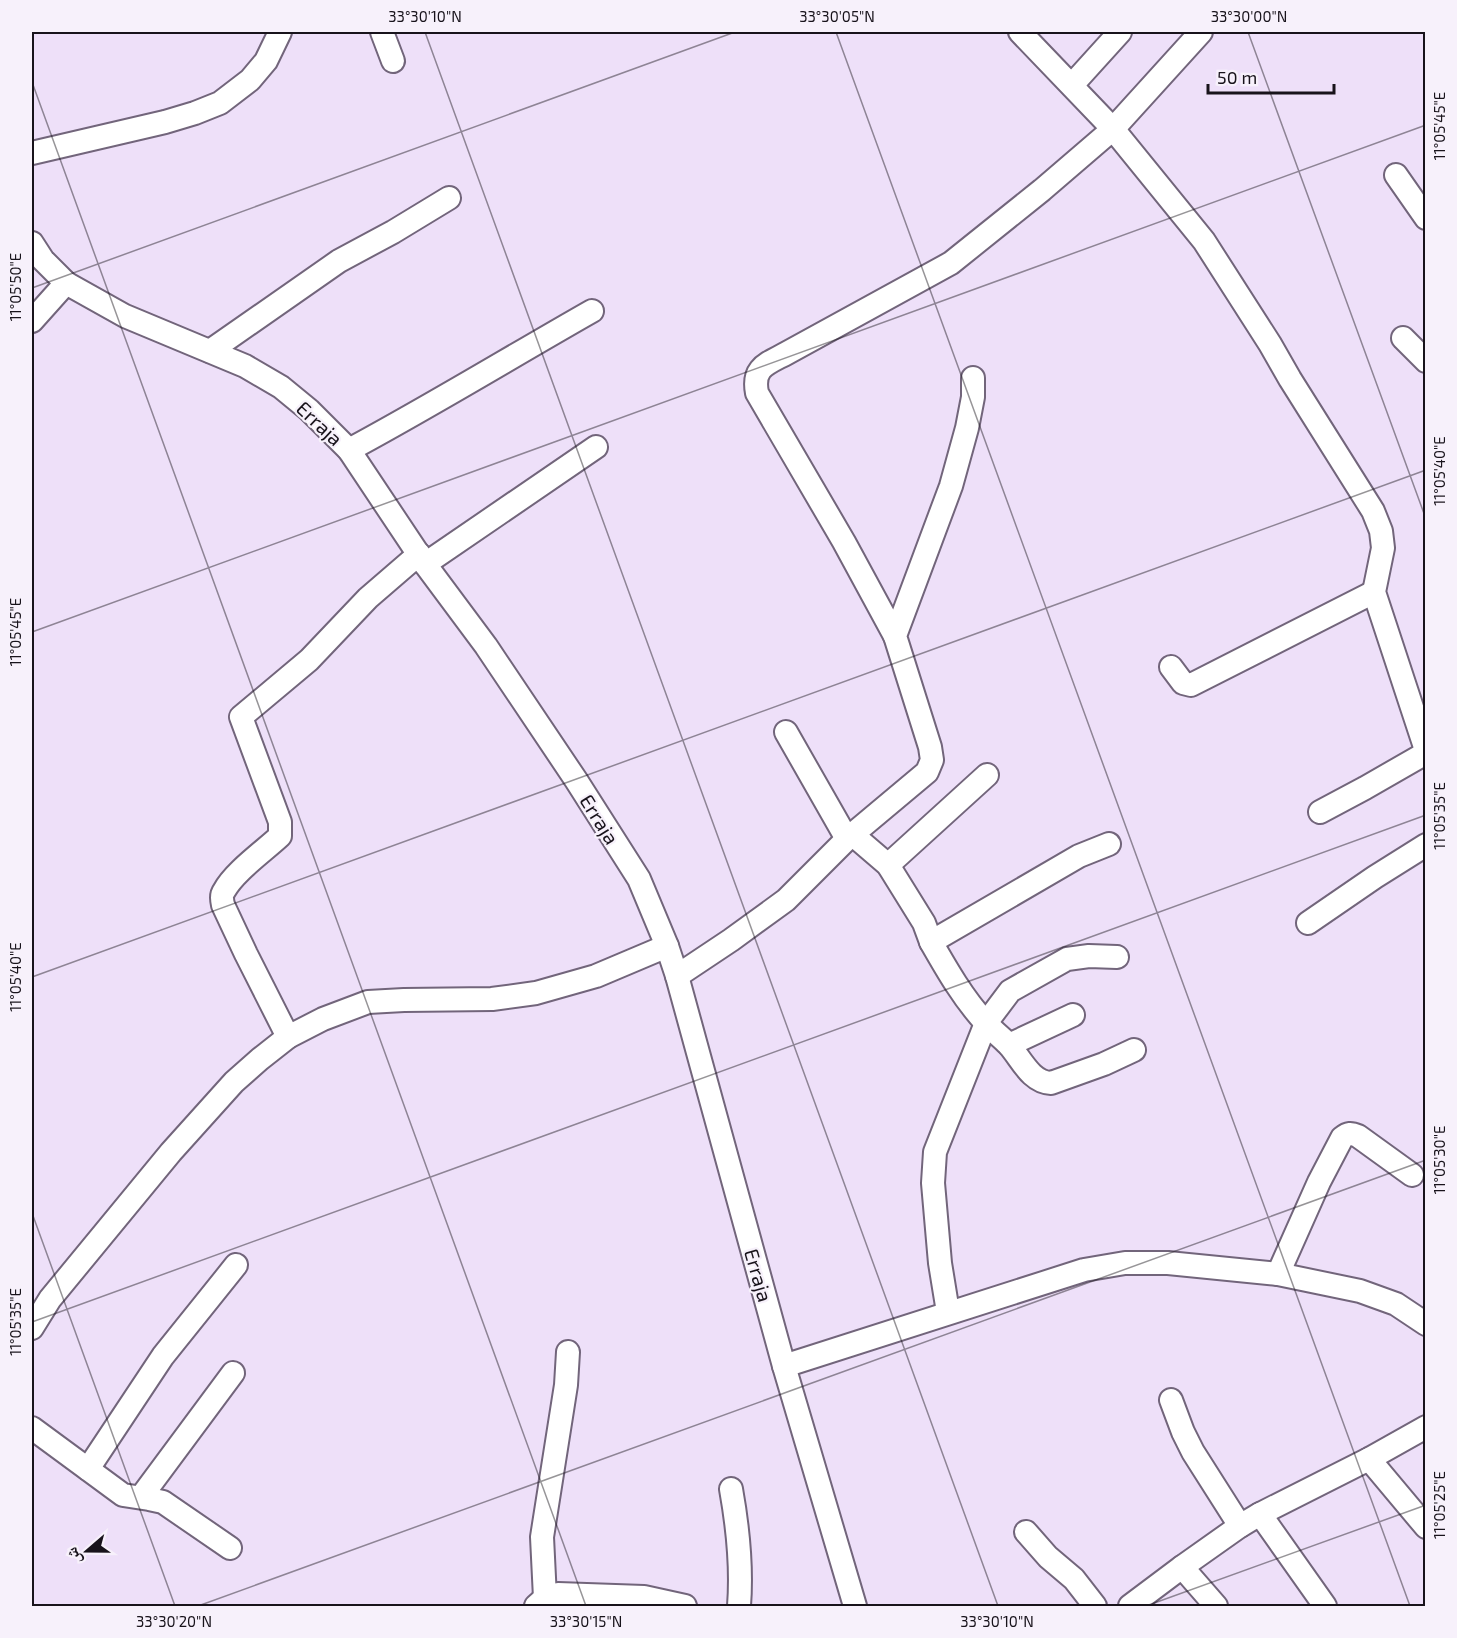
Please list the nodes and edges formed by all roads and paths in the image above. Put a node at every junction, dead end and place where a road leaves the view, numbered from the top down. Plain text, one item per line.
1 (280, 32) edge
2 (382, 32) edge
3 (1020, 32) edge
4 (1120, 32) edge
5 (1201, 32) edge
6 (393, 61) dead end
7 (1072, 84) junction
8 (1113, 129) junction
9 (32, 153) edge
10 (1396, 175) dead end
11 (449, 198) dead end
12 (1425, 218) edge
13 (32, 243) edge
14 (66, 283) junction
15 (592, 311) dead end
16 (32, 321) edge
17 (1403, 338) dead end
18 (210, 351) junction
19 (1425, 361) edge
20 (973, 378) dead end
21 (596, 447) dead end
22 (350, 450) junction
23 (422, 559) junction
24 (1374, 592) junction
25 (895, 636) junction
26 (1171, 667) dead end
27 (786, 732) dead end
28 (1425, 751) edge
29 (987, 775) dead end
30 (1320, 812) dead end
31 (850, 837) junction
32 (1109, 844) dead end
33 (1425, 845) edge
34 (888, 865) junction
35 (1308, 923) dead end
36 (931, 942) junction
37 (667, 946) junction
38 (1117, 957) dead end
39 (677, 976) junction
40 (1073, 1015) dead end
41 (986, 1023) junction
42 (288, 1037) junction
43 (1009, 1045) junction
44 (1134, 1050) dead end
45 (1412, 1175) dead end
46 (236, 1265) dead end
47 (1278, 1274) junction
48 (948, 1312) junction
49 (1425, 1324) edge
50 (32, 1328) edge
51 (568, 1352) dead end
52 (784, 1366) junction
53 (233, 1373) dead end
54 (1171, 1400) dead end
55 (1425, 1427) edge
56 (32, 1428) edge
57 (1370, 1459) junction
58 (88, 1469) junction
59 (731, 1490) dead end
60 (141, 1497) junction
61 (1260, 1514) junction
62 (1240, 1526) junction
63 (1425, 1527) edge
64 (1026, 1532) dead end
65 (230, 1548) dead end
66 (1182, 1567) junction
67 (540, 1602) edge
68 (644, 1602) edge
69 (848, 1605) edge
70 (685, 1606) edge
71 (738, 1606) edge
72 (1095, 1606) edge
73 (1130, 1606) edge
74 (1216, 1606) edge
75 (1325, 1606) edge

1 - 9 street
2 - 6 street
3 - 7 street
4 - 7 street
5 - 8 street
7 - 8 street
8 - 24 street
8 - 25 street
10 - 12 street
11 - 18 street
13 - 14 street, Erraja
14 - 16 street
14 - 18 street, Erraja
15 - 22 street
17 - 19 street
18 - 22 street, Erraja
20 - 25 street
21 - 23 street
22 - 23 street, Erraja
23 - 37 street, Erraja
23 - 42 street
24 - 26 street
24 - 28 street
25 - 31 street
27 - 31 street
28 - 30 street
29 - 34 street
31 - 34 street
31 - 39 street
32 - 36 street
33 - 35 street
34 - 36 street
36 - 41 street
37 - 39 street, Erraja
37 - 42 street
38 - 41 street
39 - 52 street, Erraja
40 - 43 street
41 - 43 street
41 - 48 street
42 - 50 street
43 - 44 street
45 - 47 street
46 - 58 street
47 - 48 street
47 - 49 street
48 - 52 street
51 - 67 street
52 - 69 street, Erraja
53 - 60 street
54 - 62 street
55 - 57 street
56 - 58 street
57 - 61 street
57 - 63 street
58 - 60 street
59 - 71 street
60 - 65 street
61 - 62 street
61 - 75 street
62 - 66 street
64 - 72 street
66 - 73 street
66 - 74 street
67 - 68 street
68 - 70 street

